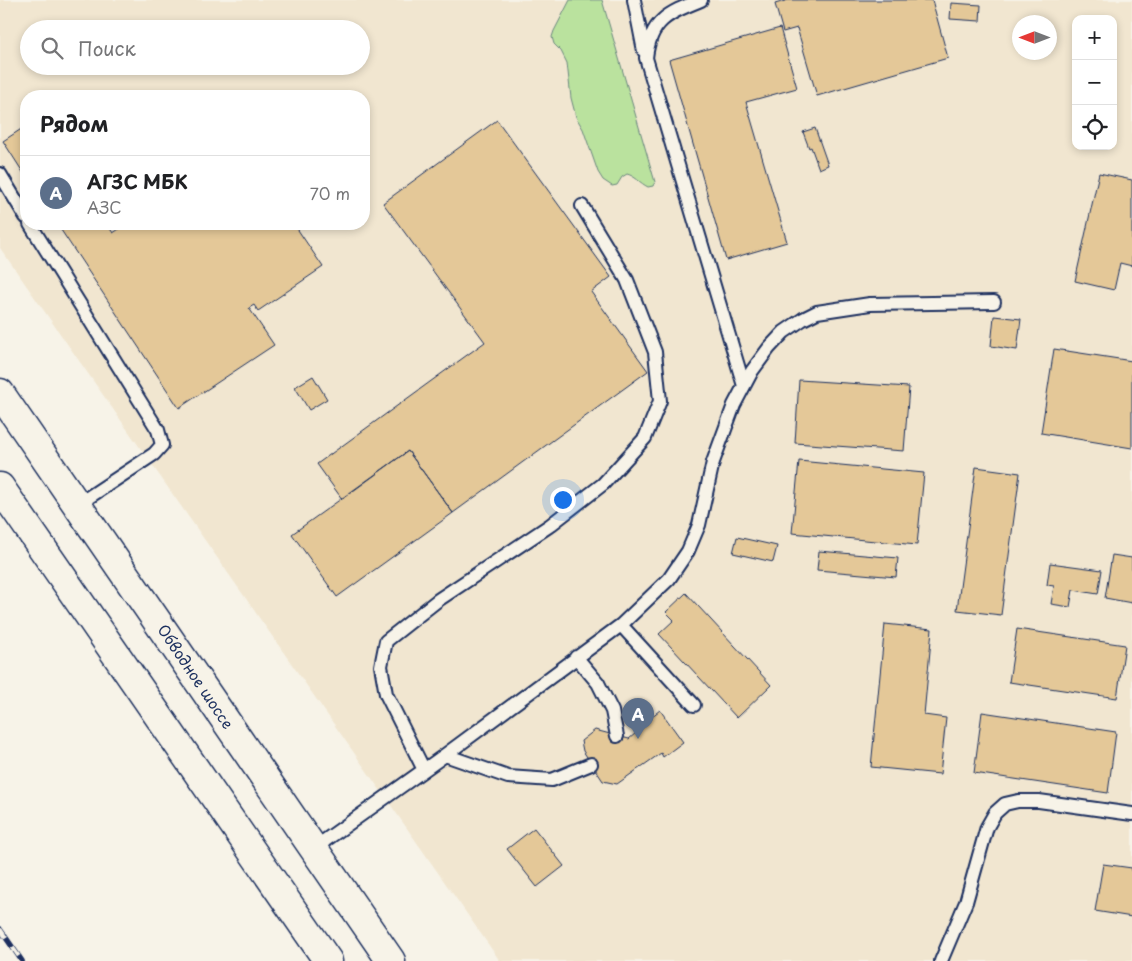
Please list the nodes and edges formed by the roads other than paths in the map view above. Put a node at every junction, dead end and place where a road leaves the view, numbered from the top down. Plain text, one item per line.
1 (634, 0) edge
2 (702, 0) edge
3 (646, 58) junction
4 (0, 174) edge
5 (582, 206) dead end
6 (20, 207) edge
7 (34, 230) edge
8 (994, 302) dead end
9 (744, 386) junction
10 (0, 393) edge
11 (0, 487) edge
12 (77, 505) junction
13 (621, 625) junction
14 (576, 657) junction
15 (694, 705) dead end
16 (617, 736) dead end
17 (444, 755) junction
18 (592, 764) dead end
19 (424, 770) junction
20 (1132, 814) edge
21 (312, 850) junction
22 (328, 961) edge
23 (390, 961) edge
24 (941, 961) edge

1 - 3 lane
2 - 3 lane
3 - 9 lane
4 - 6 lane
5 - 19 lane
7 - 12 lane
8 - 9 lane
9 - 13 lane
10 - 12 main road, Обводное шоссе
11 - 22 main road
12 - 21 main road, Обводное шоссе
13 - 14 lane
13 - 15 lane
14 - 16 lane
14 - 17 lane
17 - 18 lane
17 - 19 lane
19 - 21 lane
20 - 24 lane
21 - 23 main road, Обводное шоссе

